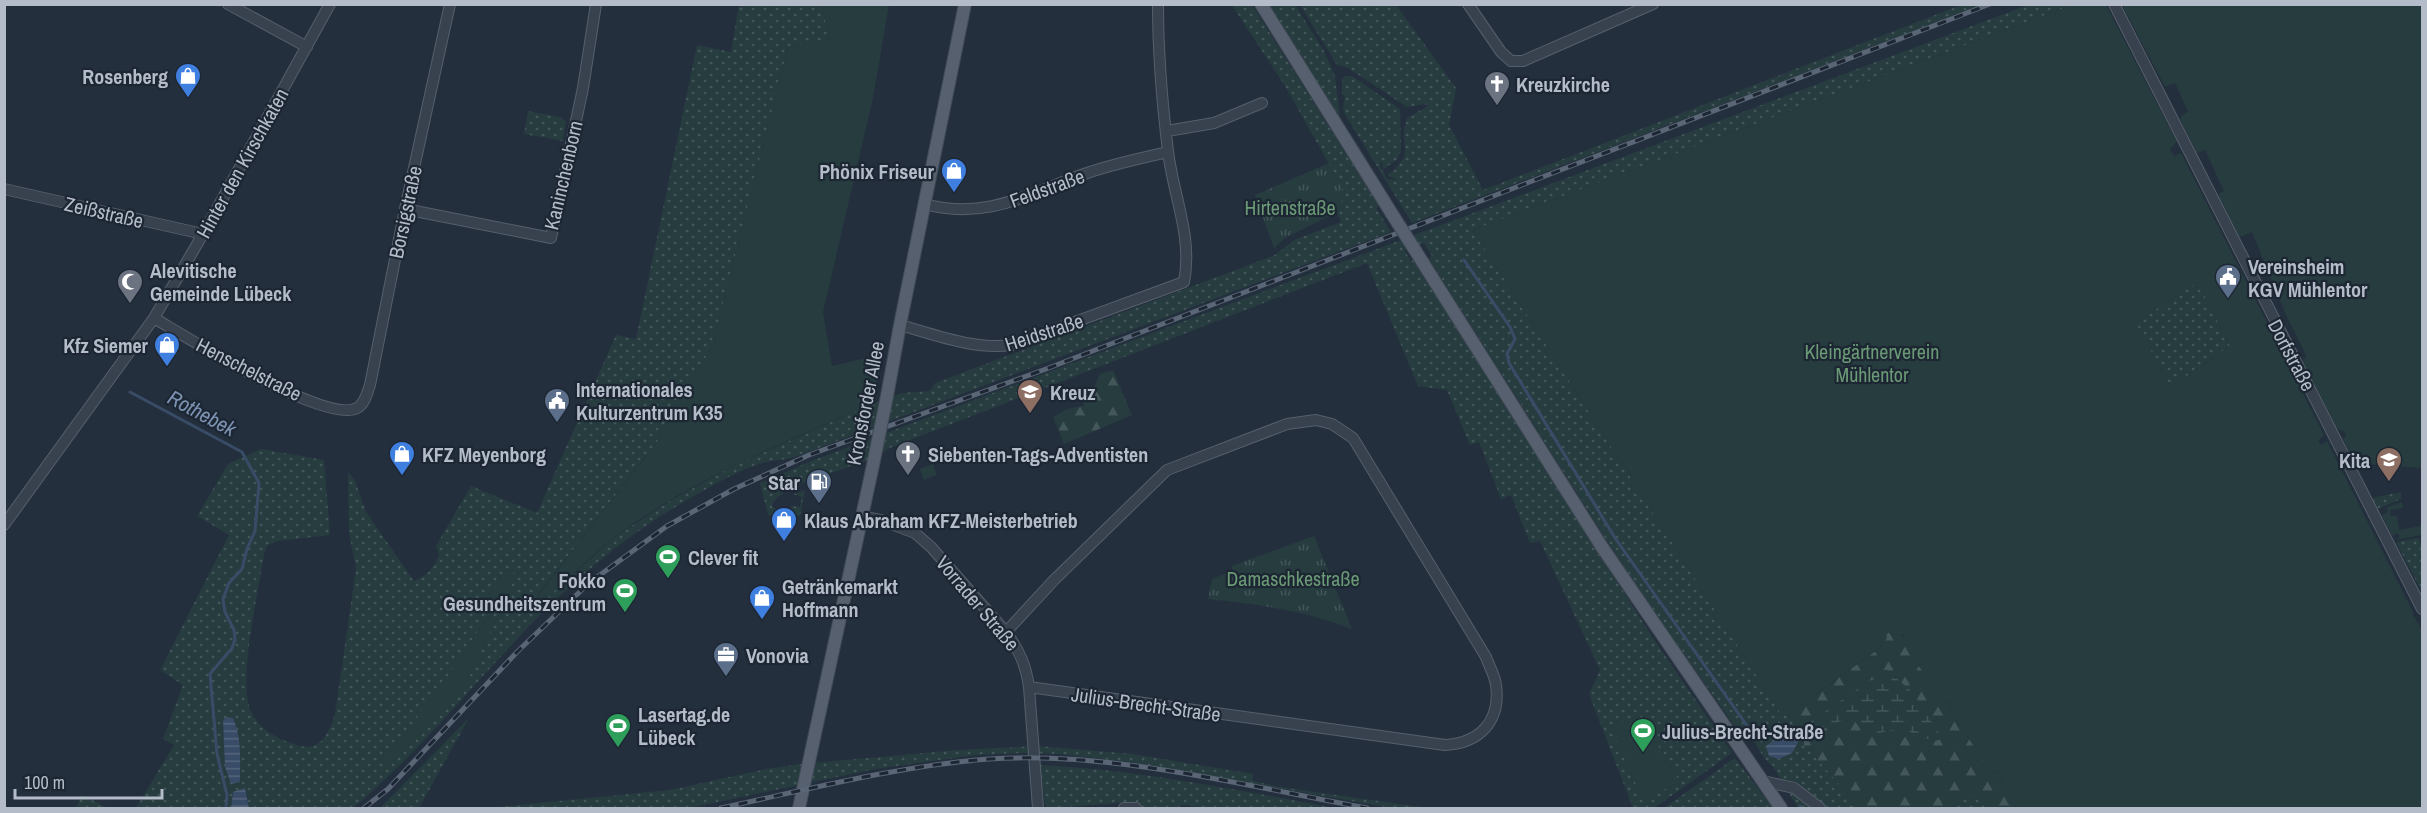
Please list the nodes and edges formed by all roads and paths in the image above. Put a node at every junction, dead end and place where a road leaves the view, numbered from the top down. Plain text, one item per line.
1 (228, 4) edge
2 (330, 4) edge
3 (450, 4) edge
4 (596, 4) edge
5 (965, 4) edge
6 (1158, 4) edge
7 (1261, 4) edge
8 (1468, 4) edge
9 (2114, 4) edge
10 (1648, 6) edge
11 (307, 47) junction
12 (1262, 103) dead end
13 (1167, 131) junction
14 (1168, 152) junction
15 (4, 189) edge
16 (924, 204) junction
17 (405, 209) junction
18 (203, 234) junction
19 (154, 318) junction
20 (900, 325) junction
21 (350, 410) joint
22 (862, 516) junction
23 (4, 525) edge
24 (2422, 609) edge
25 (1006, 632) junction
26 (1029, 687) junction
27 (1763, 781) junction
28 (799, 808) edge
29 (1038, 808) edge
30 (1124, 808) edge
31 (1136, 808) edge
32 (1781, 808) edge
33 (1820, 808) edge

1 - 11 street
2 - 11 street, Hinter den Kirschkaten
3 - 17 street, Borsigstraße
4 - 17 street, Kaninchenborn
5 - 16 main road, Kronsforder Allee
6 - 13 street
7 - 27 main road, bridge
8 - 10 street
9 - 24 street, Dorfstraße
11 - 18 street, Hinter den Kirschkaten
12 - 13 street
13 - 14 street
14 - 16 street, Feldstraße
14 - 20 street, Heidstraße
15 - 18 street, Zeißstraße
16 - 20 main road, Kronsforder Allee
17 - 21 street, Borsigstraße
18 - 19 street, Hinter den Kirschkaten
19 - 21 street, Henschelstraße
19 - 23 street, Hinter den Kirschkaten
20 - 22 main road, Kronsforder Allee, bridge
22 - 25 street, Vorrader Straße
22 - 28 main road, Kronsforder Allee
25 - 26 street, Vorrader Straße
25 - 26 street, Julius-Brecht-Straße
26 - 29 street, Vorrader Straße
27 - 32 main road
27 - 33 street
30 - 31 street

